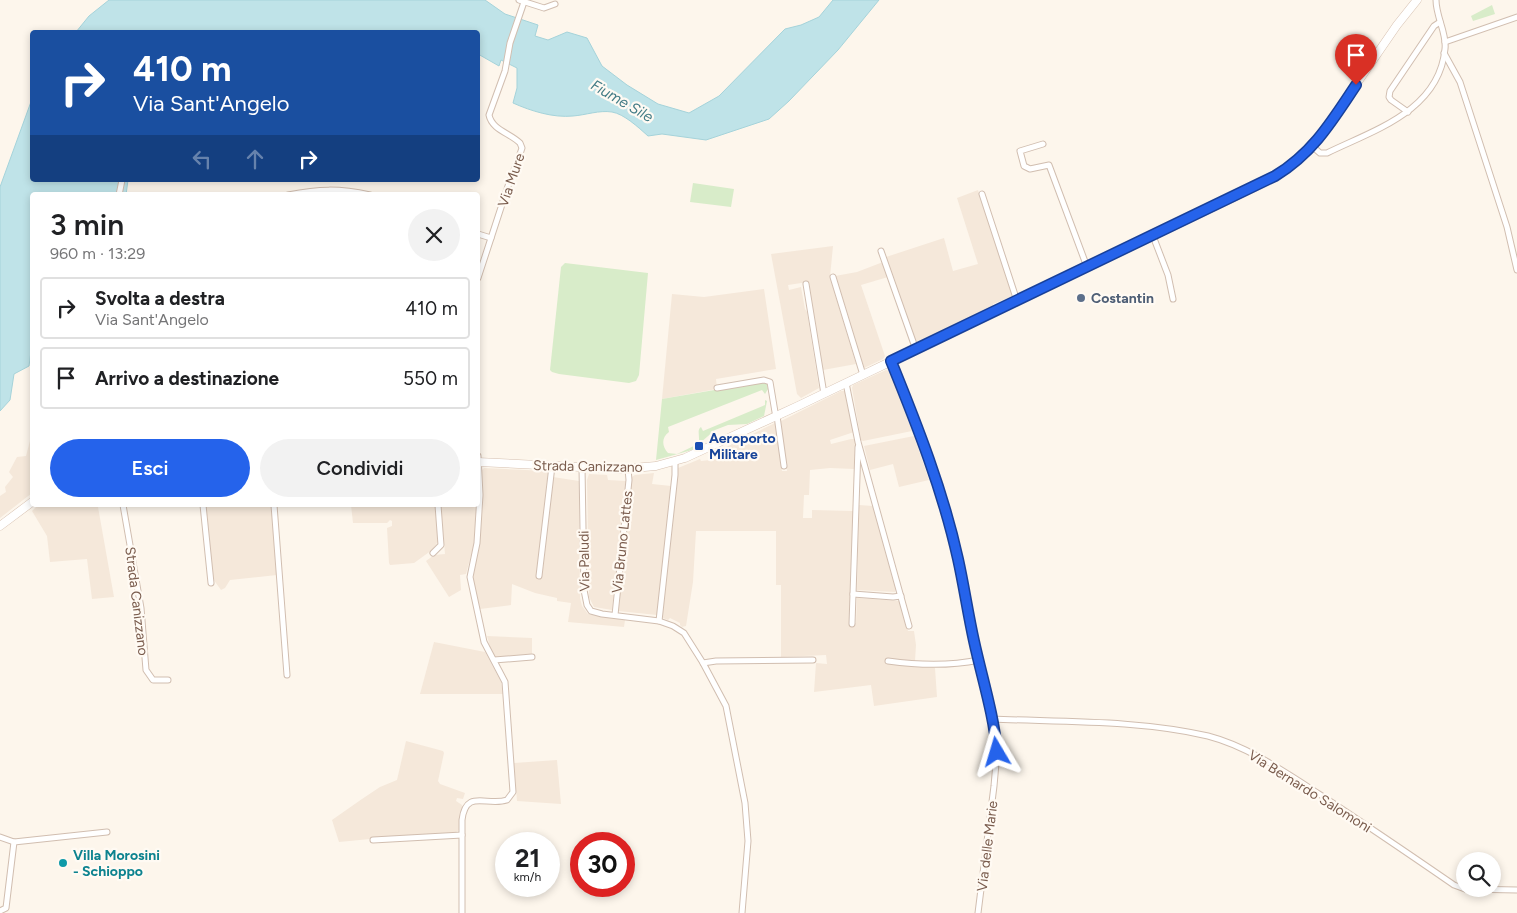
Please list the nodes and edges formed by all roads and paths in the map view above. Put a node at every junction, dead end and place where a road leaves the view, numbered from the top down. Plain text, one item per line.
1 (1417, 0) edge
2 (1436, 0) edge
3 (521, 1) edge
4 (555, 4) dead end
5 (1517, 17) edge
6 (1440, 22) junction
7 (1445, 42) junction
8 (1444, 53) junction
9 (1408, 112) junction
10 (1043, 144) dead end
11 (1313, 147) junction
12 (304, 192) edge
13 (355, 192) edge
14 (982, 194) dead end
15 (480, 235) edge
16 (1153, 236) junction
17 (491, 238) junction
18 (881, 251) dead end
19 (1087, 267) junction
20 (1517, 270) edge
21 (480, 272) edge
22 (832, 277) dead end
23 (806, 284) dead end
24 (1173, 298) dead end
25 (1017, 301) junction
26 (916, 350) junction
27 (891, 361) junction
28 (863, 375) junction
29 (846, 383) junction
30 (717, 388) dead end
31 (824, 394) junction
32 (777, 416) junction
33 (858, 442) junction
34 (480, 460) edge
35 (675, 462) junction
36 (552, 466) junction
37 (784, 466) dead end
38 (582, 468) junction
39 (628, 469) junction
40 (30, 504) edge
41 (123, 507) edge
42 (203, 507) edge
43 (274, 507) edge
44 (438, 507) edge
45 (479, 507) edge
46 (0, 526) edge
47 (433, 553) dead end
48 (539, 576) dead end
49 (211, 583) dead end
50 (853, 594) junction
51 (901, 596) junction
52 (615, 615) junction
53 (659, 621) junction
54 (852, 624) dead end
55 (909, 626) dead end
56 (532, 657) dead end
57 (494, 660) junction
58 (813, 660) dead end
59 (978, 660) junction
60 (888, 661) dead end
61 (703, 663) junction
62 (287, 675) dead end
63 (168, 680) dead end
64 (992, 719) junction
65 (107, 832) dead end
66 (462, 835) junction
67 (0, 837) edge
68 (374, 840) dead end
69 (14, 842) junction
70 (1456, 886) edge
71 (1501, 890) edge
72 (1517, 890) edge
73 (0, 911) edge
74 (462, 913) edge
75 (742, 913) edge
76 (978, 913) edge

1 - 11 street, Strada Canizzano
2 - 6 street
3 - 4 street
3 - 17 street, Via Mure
5 - 7 street
6 - 7 street
6 - 9 street
7 - 8 street
8 - 9 street
8 - 20 street
9 - 11 street
10 - 19 street
11 - 16 street, Strada Canizzano
12 - 13 street
14 - 25 street
15 - 17 street
16 - 19 street, Strada Canizzano
16 - 24 street
17 - 21 street, Via Mure
18 - 26 street
19 - 25 street, Strada Canizzano
22 - 28 street
23 - 31 street
25 - 26 street, Strada Canizzano
26 - 27 street, Strada Canizzano
27 - 28 street, Strada Canizzano
27 - 59 street, Via delle Marie
28 - 29 street, Strada Canizzano
29 - 31 street, Strada Canizzano
29 - 33 street
30 - 32 street
31 - 32 street, Strada Canizzano
32 - 35 street, Strada Canizzano
32 - 37 street
33 - 50 street
33 - 51 street
34 - 36 street, Strada Canizzano
35 - 39 street, Strada Canizzano
35 - 53 street
36 - 38 street, Strada Canizzano
36 - 48 street
38 - 39 street, Strada Canizzano
38 - 52 street, Via Paludi
39 - 52 street, Via Bruno Lattes
40 - 46 street
41 - 63 street, Strada Canizzano
42 - 49 street
43 - 62 street
44 - 47 street
45 - 57 street
50 - 51 street
50 - 54 street
51 - 55 street
52 - 53 street, Via Paludi
53 - 61 street, Via Paludi
56 - 57 street
57 - 66 street
58 - 61 street
59 - 60 street
59 - 64 street, Via delle Marie
61 - 75 street, Via Paludi
64 - 70 street, Via Bernardo Salomoni
64 - 76 street, Via delle Marie
65 - 69 street
66 - 68 street
66 - 74 street
67 - 69 street
69 - 73 street
71 - 72 street, Via Bernardo Salomoni

